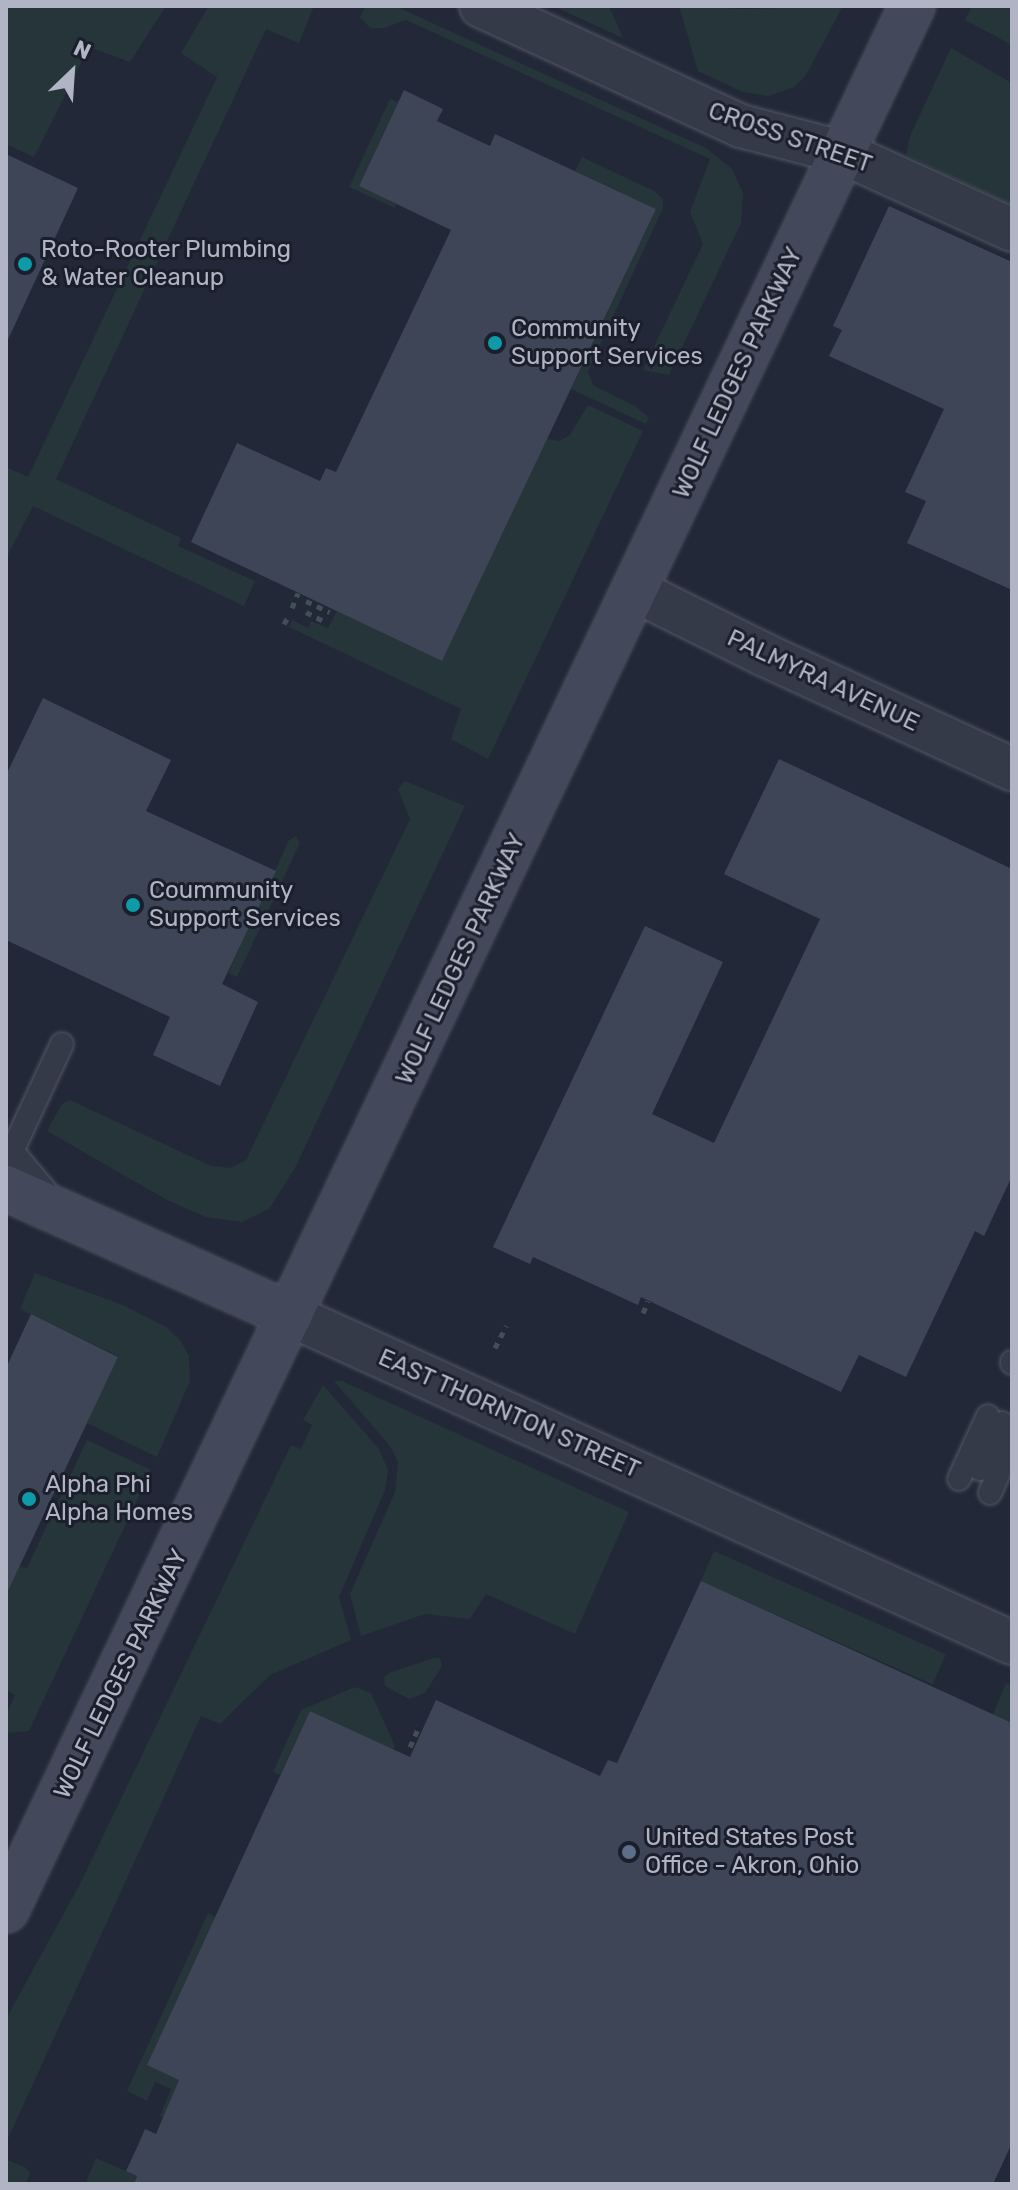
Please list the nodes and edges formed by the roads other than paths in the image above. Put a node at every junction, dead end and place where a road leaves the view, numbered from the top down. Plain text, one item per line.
1 (481, 6) edge
2 (912, 6) edge
3 (841, 152) junction
4 (1012, 230) edge
5 (636, 591) junction
6 (1012, 769) edge
7 (62, 1044) dead end
8 (6, 1162) edge
9 (18, 1198) edge
10 (290, 1315) junction
11 (1001, 1427) edge
12 (1012, 1643) edge
13 (6, 1910) edge

1 - 3 street, CROSS STREET
2 - 3 main road, WOLF LEDGES PARKWAY
3 - 4 street, CROSS STREET
3 - 5 main road, WOLF LEDGES PARKWAY
5 - 6 street, PALMYRA AVENUE
5 - 10 main road, WOLF LEDGES PARKWAY
7 - 8 lane
8 - 9 street
9 - 10 main road, EAST THORNTON STREET
10 - 12 street, EAST THORNTON STREET
10 - 13 main road, WOLF LEDGES PARKWAY
11 - 11 lane

